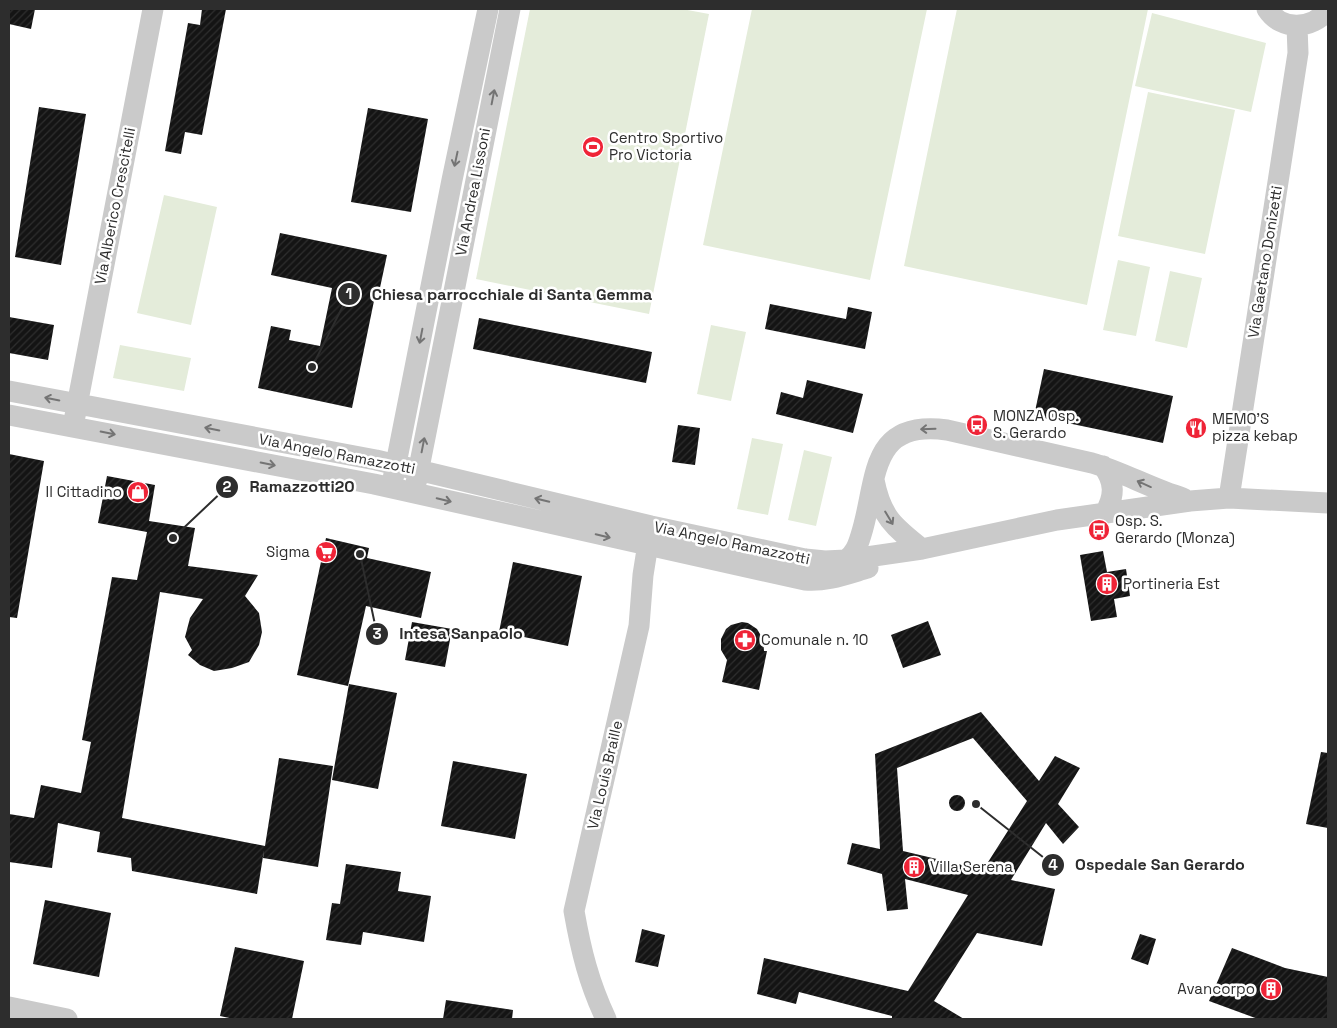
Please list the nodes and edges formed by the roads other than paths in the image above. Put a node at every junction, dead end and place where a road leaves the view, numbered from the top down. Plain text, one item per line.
1 (153, 9) edge
2 (488, 9) edge
3 (510, 9) edge
4 (1267, 9) edge
5 (1328, 10) edge
6 (1297, 26) junction
7 (9, 391) edge
8 (78, 404) junction
9 (9, 415) edge
10 (74, 427) junction
11 (396, 465) junction
12 (1103, 466) junction
13 (418, 470) junction
14 (874, 475) junction
15 (391, 488) junction
16 (414, 493) junction
17 (1229, 498) junction
18 (1190, 501) junction
19 (1328, 503) edge
20 (1105, 513) junction
21 (649, 536) junction
22 (922, 549) junction
23 (846, 560) junction
24 (9, 1007) edge
25 (67, 1019) edge
26 (606, 1019) edge

1 - 8 street, Via Alberico Crescitelli
2 -> 11 street, Via Andrea Lissoni
13 -> 3 street, Via Andrea Lissoni
4 - 6 street
5 - 6 street
6 - 17 street, Via Gaetano Donizetti
8 -> 7 street, Via Angelo Ramazzotti
8 - 10 street, Via Alberico Crescitelli
11 -> 8 street, Via Angelo Ramazzotti
9 - 10 street, Via Angelo Ramazzotti
10 -> 15 street, Via Angelo Ramazzotti
11 - 13 street, Via Angelo Ramazzotti
11 - 15 street, Via Andrea Lissoni
12 -> 14 street
18 -> 12 street
12 - 20 street
13 - 16 street, Via Andrea Lissoni
21 -> 13 street, Via Angelo Ramazzotti
14 -> 22 street
14 - 23 street
15 - 16 street, Via Angelo Ramazzotti
16 -> 21 street, Via Angelo Ramazzotti
17 - 18 street
17 - 19 street
18 - 20 street
20 - 22 street
21 - 22 street, Via Angelo Ramazzotti
21 - 23 street, Via Angelo Ramazzotti
21 - 26 street, Via Louis Braille
22 - 23 street, Via Angelo Ramazzotti
24 - 25 street

